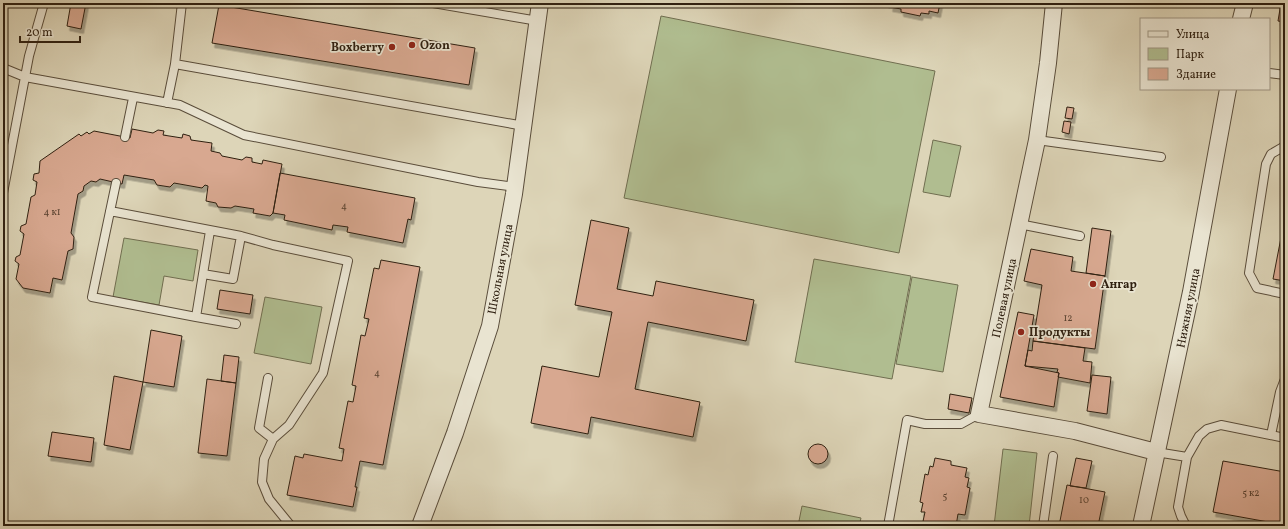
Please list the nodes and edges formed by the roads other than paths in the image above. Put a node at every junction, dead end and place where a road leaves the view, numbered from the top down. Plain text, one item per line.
1 (44, 3) edge
2 (182, 3) edge
3 (433, 3) edge
4 (540, 3) edge
5 (1054, 3) edge
6 (1245, 3) edge
7 (1241, 18) edge
8 (538, 21) junction
9 (175, 64) junction
10 (3, 68) edge
11 (1270, 73) edge
12 (1285, 76) edge
13 (25, 77) junction
14 (1228, 90) edge
15 (133, 98) junction
16 (167, 103) junction
17 (524, 126) junction
18 (124, 137) dead end
19 (1037, 140) junction
20 (1285, 147) edge
21 (1161, 157) dead end
22 (116, 183) dead end
23 (515, 187) junction
24 (3, 193) edge
25 (110, 211) junction
26 (1019, 224) junction
27 (210, 231) junction
28 (241, 236) junction
29 (1080, 236) dead end
30 (204, 274) junction
31 (1285, 294) edge
32 (196, 317) junction
33 (236, 324) dead end
34 (268, 378) dead end
35 (1285, 379) edge
36 (979, 414) junction
37 (1271, 435) junction
38 (1285, 438) edge
39 (273, 439) junction
40 (1156, 452) junction
41 (1053, 456) dead end
42 (1187, 457) junction
43 (291, 526) edge
44 (420, 526) edge
45 (888, 526) edge
46 (1043, 526) edge
47 (1141, 526) edge
48 (1186, 526) edge

1 - 13 lane
2 - 9 lane
3 - 8 lane
4 - 8 street, Школьная улица
5 - 19 street, Полевая улица
6 - 7 street
8 - 17 street, Школьная улица
9 - 16 lane
9 - 17 lane
10 - 13 lane
11 - 12 lane
13 - 15 lane
13 - 24 lane
14 - 40 street, Нижняя улица
15 - 16 lane
15 - 18 lane
16 - 23 lane
17 - 23 street, Школьная улица
19 - 21 lane
19 - 26 street, Полевая улица
20 - 31 lane
22 - 25 lane
23 - 44 street, Школьная улица
25 - 27 lane
25 - 32 lane
26 - 29 lane
26 - 36 street, Полевая улица
27 - 28 lane
27 - 30 lane
28 - 30 lane
28 - 39 lane
30 - 32 lane
32 - 33 lane
34 - 39 lane
35 - 37 lane
36 - 40 street
36 - 45 lane
37 - 38 lane
37 - 42 lane
39 - 43 lane
40 - 42 lane
40 - 47 street, Нижняя улица
41 - 46 lane
42 - 48 lane

